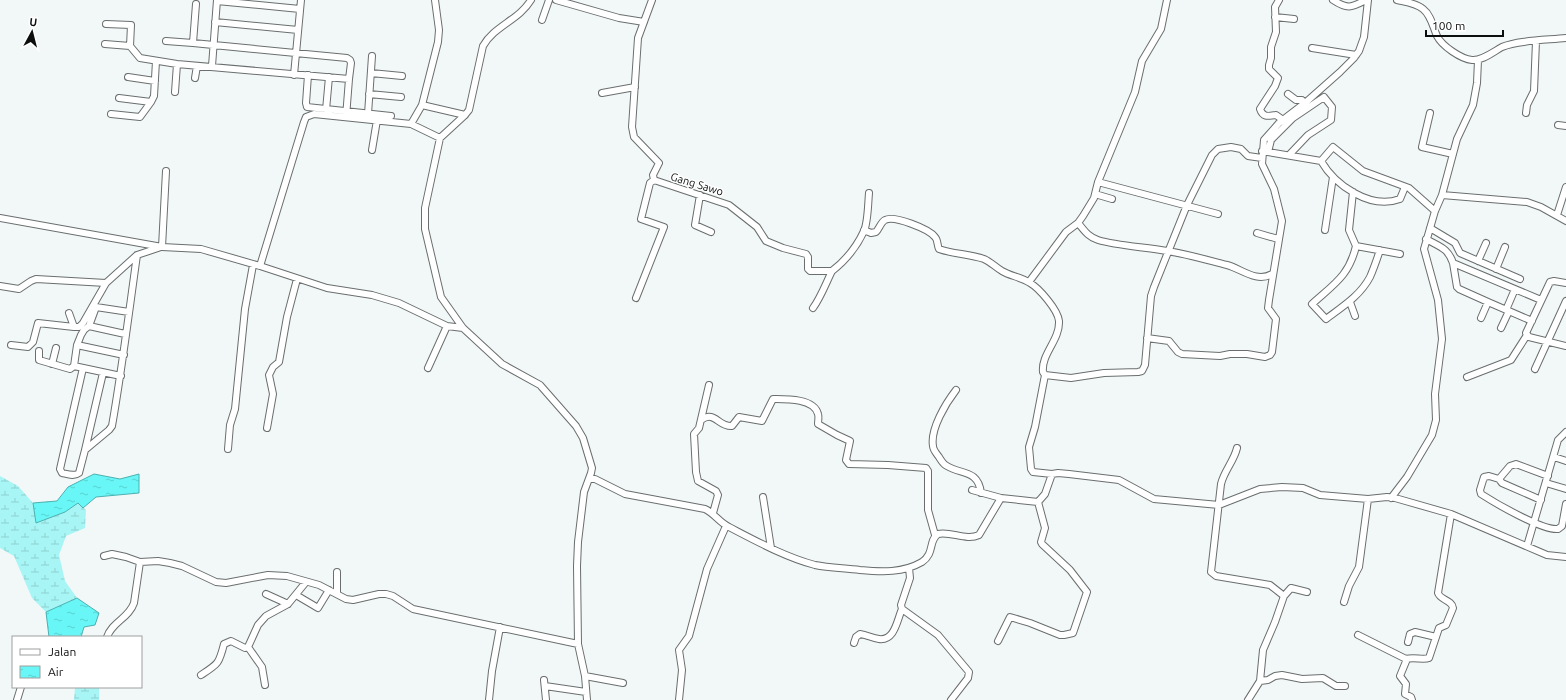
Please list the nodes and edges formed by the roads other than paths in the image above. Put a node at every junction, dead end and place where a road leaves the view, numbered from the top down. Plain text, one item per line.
1 (217, 0) edge
2 (301, 0) edge
3 (435, 0) edge
4 (530, 0) edge
5 (549, 0) edge
6 (556, 0) edge
7 (652, 0) edge
8 (1167, 0) edge
9 (1279, 0) edge
10 (1334, 0) edge
11 (1367, 0) edge
12 (1397, 0) edge
13 (1409, 1) edge
14 (196, 4) dead end
15 (300, 8) junction
16 (1275, 17) junction
17 (1294, 19) dead end
18 (542, 20) dead end
19 (215, 22) junction
20 (644, 22) junction
21 (106, 24) dead end
22 (298, 30) junction
23 (1566, 38) edge
24 (166, 41) dead end
25 (1536, 41) junction
26 (193, 43) junction
27 (105, 44) dead end
28 (213, 45) junction
29 (130, 46) junction
30 (1312, 48) dead end
31 (296, 53) junction
32 (1356, 55) junction
33 (372, 56) dead end
34 (1478, 60) junction
35 (156, 61) junction
36 (177, 64) junction
37 (197, 66) junction
38 (212, 66) junction
39 (371, 73) junction
40 (294, 75) junction
41 (308, 75) junction
42 (402, 76) dead end
43 (128, 77) dead end
44 (195, 78) dead end
45 (329, 78) junction
46 (349, 79) junction
47 (155, 81) junction
48 (635, 87) junction
49 (175, 92) dead end
50 (602, 93) dead end
51 (369, 94) junction
52 (1288, 94) dead end
53 (400, 97) dead end
54 (119, 98) dead end
55 (151, 102) junction
56 (1305, 103) junction
57 (422, 104) junction
58 (326, 110) junction
59 (1430, 113) dead end
60 (111, 114) dead end
61 (346, 114) junction
62 (368, 114) junction
63 (1526, 114) dead end
64 (465, 115) junction
65 (391, 116) dead end
66 (377, 120) junction
67 (1283, 120) junction
68 (412, 124) junction
69 (1558, 125) dead end
70 (1566, 126) edge
71 (440, 138) junction
72 (372, 150) dead end
73 (1264, 154) junction
74 (1453, 154) junction
75 (1289, 155) junction
76 (1321, 161) junction
77 (166, 171) dead end
78 (1333, 177) junction
79 (654, 180) junction
80 (1098, 182) junction
81 (1405, 187) junction
82 (1566, 187) edge
83 (1353, 192) junction
84 (869, 194) dead end
85 (1096, 194) junction
86 (700, 195) junction
87 (1442, 195) junction
88 (1112, 199) dead end
89 (1187, 205) junction
90 (1435, 211) junction
91 (1218, 214) dead end
92 (1557, 215) junction
93 (0, 218) edge
94 (1566, 221) edge
95 (1078, 223) junction
96 (1430, 228) junction
97 (864, 230) junction
98 (1325, 230) dead end
99 (711, 232) dead end
100 (1257, 233) dead end
101 (1278, 239) junction
102 (1426, 240) junction
103 (1486, 243) dead end
104 (162, 246) junction
105 (1356, 246) junction
106 (1505, 247) dead end
107 (1380, 250) junction
108 (1168, 251) junction
109 (1400, 254) dead end
110 (137, 255) junction
111 (1478, 261) junction
112 (1453, 263) junction
113 (257, 266) junction
114 (1496, 269) junction
115 (832, 271) junction
116 (1272, 274) junction
117 (297, 279) junction
118 (1520, 279) dead end
119 (1030, 282) junction
120 (106, 283) junction
121 (1566, 283) edge
122 (0, 286) edge
123 (1515, 289) junction
124 (636, 298) dead end
125 (1541, 300) junction
126 (1566, 301) edge
127 (1350, 302) junction
128 (1488, 302) junction
129 (813, 308) dead end
130 (1507, 310) junction
131 (129, 312) junction
132 (69, 313) dead end
133 (1355, 316) dead end
134 (1481, 318) dead end
135 (1532, 321) junction
136 (89, 326) junction
137 (447, 326) junction
138 (74, 328) junction
139 (463, 328) junction
140 (1501, 328) dead end
141 (125, 334) junction
142 (1527, 335) junction
143 (1147, 338) junction
144 (1548, 342) junction
145 (11, 345) dead end
146 (77, 345) junction
147 (1566, 346) edge
148 (56, 348) dead end
149 (39, 351) dead end
150 (124, 355) junction
151 (52, 364) junction
152 (74, 366) junction
153 (83, 368) junction
154 (428, 368) dead end
155 (1535, 369) dead end
156 (103, 372) junction
157 (1045, 375) junction
158 (120, 376) junction
159 (1467, 377) dead end
160 (709, 385) dead end
161 (956, 390) dead end
162 (701, 420) junction
163 (267, 428) dead end
164 (1566, 432) edge
165 (1237, 448) dead end
166 (228, 449) dead end
167 (85, 450) junction
168 (1554, 457) junction
169 (1566, 461) edge
170 (1052, 474) junction
171 (1548, 476) junction
172 (589, 478) junction
173 (1500, 479) junction
174 (1546, 483) junction
175 (1566, 489) edge
176 (972, 490) dead end
177 (981, 493) junction
178 (763, 497) dead end
179 (1001, 498) junction
180 (1391, 498) junction
181 (1368, 499) junction
182 (1541, 500) junction
183 (1038, 502) junction
184 (1566, 504) edge
185 (1219, 505) junction
186 (713, 513) junction
187 (1451, 514) junction
188 (1534, 522) junction
189 (726, 526) junction
190 (935, 536) junction
191 (1527, 546) junction
192 (771, 548) junction
193 (104, 556) dead end
194 (1566, 557) edge
195 (140, 562) junction
196 (909, 568) junction
197 (337, 572) dead end
198 (306, 582) junction
199 (329, 590) junction
200 (1307, 592) dead end
201 (266, 594) dead end
202 (337, 594) junction
203 (296, 595) junction
204 (1284, 596) junction
205 (1344, 602) dead end
206 (288, 604) junction
207 (902, 609) junction
208 (500, 627) junction
209 (1358, 635) dead end
210 (108, 636) edge
211 (1436, 637) junction
212 (998, 641) dead end
213 (1408, 642) dead end
214 (854, 643) dead end
215 (578, 644) junction
216 (248, 647) junction
217 (1407, 659) junction
218 (200, 675) dead end
219 (585, 676) junction
220 (1260, 681) junction
221 (623, 683) dead end
222 (265, 685) dead end
223 (1346, 686) dead end
224 (21, 688) edge
225 (586, 692) junction
226 (17, 700) edge
227 (490, 700) edge
228 (546, 700) edge
229 (587, 700) edge
230 (679, 700) edge
231 (951, 700) edge
232 (1248, 700) edge
233 (1412, 700) edge

1 - 15 street
1 - 19 street
2 - 15 street
3 - 57 street
4 - 64 street
5 - 18 street
6 - 20 street
7 - 20 street, Gang Sawo
8 - 80 street
9 - 16 street
10 - 11 street
11 - 32 street
12 - 13 street
13 - 34 street
14 - 26 street
15 - 22 street
16 - 17 street
16 - 67 street
19 - 22 street
19 - 28 street
20 - 48 street, Gang Sawo
21 - 29 street
22 - 31 street
23 - 25 street
24 - 26 street
25 - 34 street
25 - 63 street
26 - 28 street
27 - 29 street
28 - 31 street
28 - 38 street
29 - 35 street
30 - 32 street
31 - 40 street
31 - 46 street
32 - 56 street
33 - 39 street
34 - 74 street
35 - 36 street
35 - 47 street
36 - 37 street
36 - 49 street
37 - 38 street
37 - 44 street
38 - 40 street
39 - 42 street
39 - 51 street
40 - 41 street
41 - 45 street
41 - 58 street
43 - 47 street
45 - 46 street
45 - 58 street
46 - 61 street
47 - 55 street
48 - 50 street
48 - 79 street, Gang Sawo
51 - 53 street
51 - 62 street
52 - 56 street
54 - 55 street
55 - 60 street
56 - 67 street
57 - 64 street
57 - 68 street
58 - 61 street
59 - 74 street
61 - 62 street
61 - 66 street
61 - 113 street
62 - 65 street
64 - 71 street
66 - 68 street
66 - 72 street
67 - 73 street
68 - 71 street
69 - 70 street
71 - 139 street
73 - 75 street
73 - 75 street
73 - 89 street
73 - 101 street
74 - 87 street
75 - 76 street
76 - 78 street
76 - 81 street
77 - 104 street
78 - 83 street
78 - 98 street
79 - 86 street, Gang Sawo
79 - 124 street
80 - 85 street
80 - 89 street
81 - 83 street
81 - 90 street
82 - 92 street
83 - 105 street
84 - 97 street
85 - 88 street
85 - 95 street
86 - 99 street
86 - 115 street, Gang Sawo
87 - 90 street
87 - 92 street
89 - 91 street
89 - 108 street
90 - 96 street
92 - 94 street
93 - 104 street
95 - 108 street
95 - 119 street
96 - 102 street
96 - 111 street
97 - 115 street
97 - 119 street
100 - 101 street
101 - 116 street
102 - 112 street
102 - 180 street
103 - 111 street
104 - 110 street
104 - 113 street
105 - 107 street
105 - 127 street
106 - 114 street
107 - 109 street
107 - 127 street
108 - 116 street
108 - 143 street
110 - 120 street
110 - 131 street
111 - 114 street
112 - 123 street
112 - 128 street
113 - 117 street
113 - 166 street
114 - 118 street
115 - 129 street
116 - 143 street
117 - 137 street
117 - 163 street
119 - 157 street
120 - 122 street
120 - 138 street
121 - 125 street
123 - 125 street
123 - 130 street
125 - 135 street
126 - 144 street
127 - 133 street
128 - 130 street
128 - 134 street
130 - 135 street
130 - 140 street
131 - 136 street
131 - 141 street
132 - 138 street
135 - 142 street
136 - 141 street
136 - 146 street
137 - 139 street
137 - 154 street
138 - 145 street
139 - 172 street
141 - 150 street
142 - 144 street
142 - 159 street
143 - 157 street
144 - 147 street
144 - 155 street
146 - 150 street
146 - 152 street
148 - 151 street
149 - 151 street
150 - 158 street
151 - 152 street
152 - 153 street
153 - 156 street
153 - 167 street
156 - 158 street
156 - 167 street
157 - 170 street
158 - 167 street
160 - 162 street
161 - 177 street
162 - 186 street
162 - 190 street
164 - 168 street
165 - 185 street
168 - 169 street
168 - 171 street
170 - 183 street
170 - 185 street
171 - 173 street
171 - 174 street
172 - 186 street
172 - 215 street
173 - 182 street
173 - 188 street
174 - 175 street
174 - 182 street
176 - 177 street
177 - 179 street
178 - 192 street
179 - 183 street
179 - 190 street
180 - 181 street
180 - 187 street
181 - 185 street
181 - 205 street
182 - 188 street
183 - 212 street
184 - 188 street
185 - 204 street
186 - 189 street
187 - 191 street
187 - 211 street
188 - 191 street
189 - 192 street
189 - 230 street
190 - 196 street
191 - 194 street
192 - 196 street
193 - 195 street
195 - 198 street
195 - 210 street
196 - 207 street
197 - 202 street
198 - 199 street
198 - 203 street
199 - 202 street
199 - 203 street
200 - 204 street
201 - 206 street
202 - 208 street
203 - 206 street
204 - 220 street
206 - 216 street
207 - 214 street
207 - 231 street
208 - 215 street
208 - 227 street
209 - 217 street
211 - 213 street
211 - 217 street
215 - 219 street
216 - 218 street
216 - 222 street
217 - 233 street
219 - 221 street
219 - 225 street
220 - 223 street
220 - 232 street
224 - 226 street
225 - 228 street
225 - 229 street

